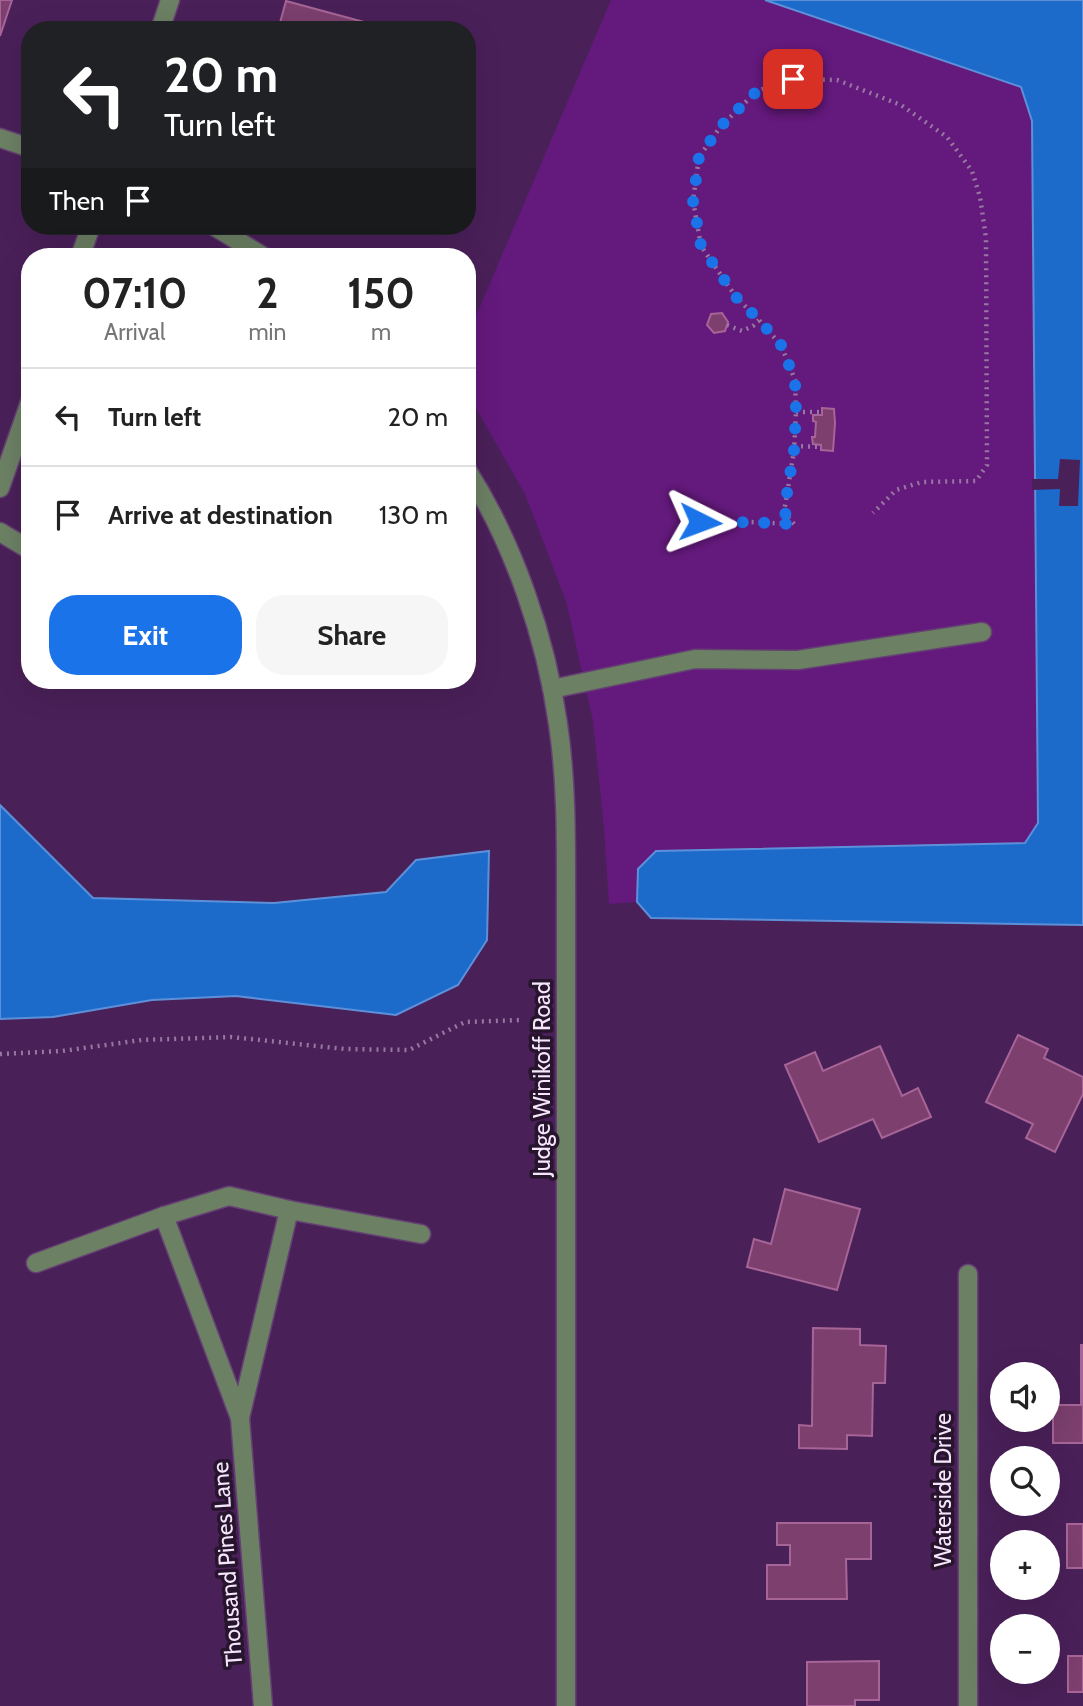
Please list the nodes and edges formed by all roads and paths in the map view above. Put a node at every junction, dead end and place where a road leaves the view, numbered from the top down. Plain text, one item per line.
1 (170, 0) edge
2 (163, 21) edge
3 (0, 138) edge
4 (21, 145) edge
5 (229, 235) edge
6 (249, 248) edge
7 (759, 320) junction
8 (727, 325) dead end
9 (796, 412) junction
10 (822, 412) dead end
11 (21, 428) edge
12 (794, 446) junction
13 (821, 447) dead end
14 (476, 487) edge
15 (0, 488) edge
16 (695, 505) dead end
17 (873, 513) dead end
18 (0, 532) edge
19 (21, 545) edge
20 (982, 632) dead end
21 (552, 689) junction
22 (522, 1020) dead end
23 (0, 1054) edge
24 (289, 1210) junction
25 (164, 1216) junction
26 (421, 1234) dead end
27 (36, 1264) dead end
28 (968, 1274) dead end
29 (240, 1418) junction
30 (263, 1706) edge
31 (566, 1706) edge
32 (968, 1706) edge

1 - 2 street
3 - 4 street
5 - 6 street
7 - 8 path
7 - 9 path
7 - 17 path
9 - 10 path
9 - 12 path
11 - 15 street
12 - 13 path
12 - 16 path
14 - 21 street, Judge Winikoff Road
18 - 19 street
20 - 21 street
21 - 31 street, Judge Winikoff Road
22 - 23 path
24 - 25 street
24 - 26 street
24 - 29 street, Thousand Pines Lane
25 - 27 street
25 - 29 street, Thousand Pines Lane
28 - 32 street, Waterside Drive
29 - 30 street, Thousand Pines Lane

